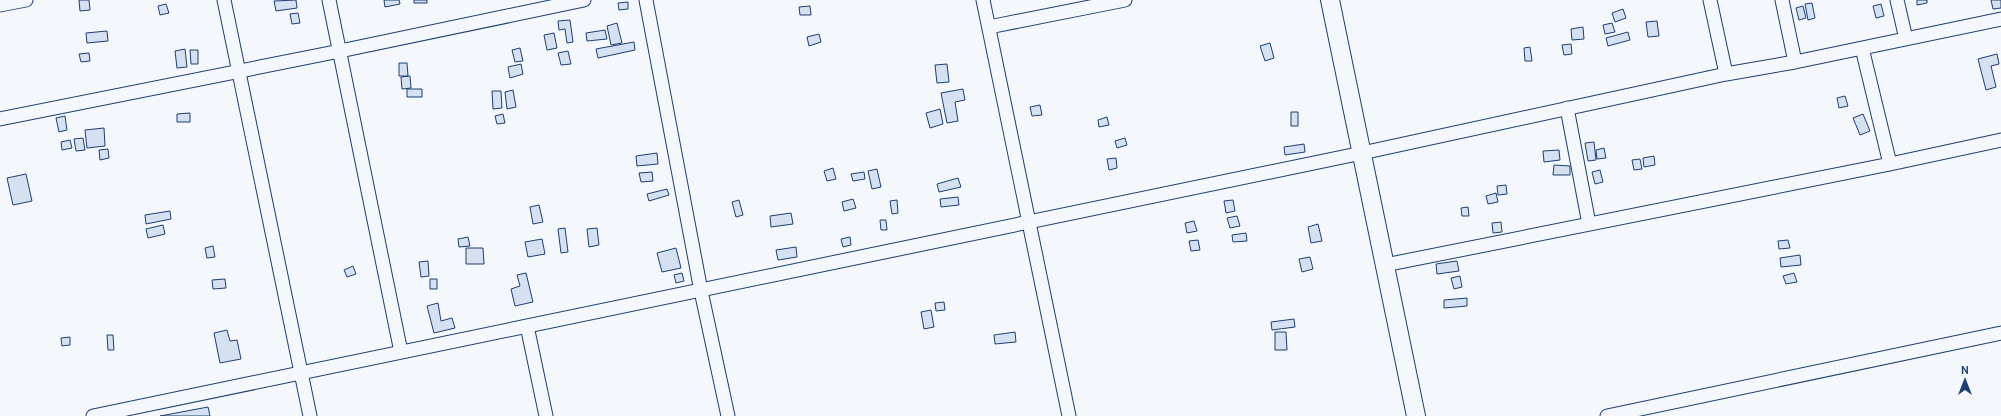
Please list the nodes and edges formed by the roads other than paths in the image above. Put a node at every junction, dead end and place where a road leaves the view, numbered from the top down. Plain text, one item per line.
1 (26, 0) edge
2 (224, 0) edge
3 (330, 0) edge
4 (584, 0) edge
5 (646, 0) edge
6 (983, 0) edge
7 (1125, 0) edge
8 (1330, 0) edge
9 (1710, 0) edge
10 (1782, 0) edge
11 (1897, 0) edge
12 (0, 5) edge
13 (2001, 19) edge
14 (989, 27) junction
15 (1906, 39) junction
16 (1862, 48) junction
17 (340, 51) junction
18 (1795, 62) junction
19 (239, 71) junction
20 (1726, 74) junction
21 (1567, 108) junction
22 (0, 119) edge
23 (2001, 140) edge
24 (1362, 153) junction
25 (1890, 164) junction
26 (1029, 221) junction
27 (1589, 224) junction
28 (1385, 264) junction
29 (701, 291) junction
30 (527, 326) junction
31 (2001, 333) edge
32 (401, 352) junction
33 (302, 372) junction
34 (93, 416) edge
35 (310, 416) edge
36 (546, 416) edge
37 (728, 416) edge
38 (1069, 416) edge
39 (1416, 416) edge
40 (1607, 416) edge

1 - 12 street
2 - 19 street
3 - 17 street
4 - 17 street
5 - 29 street
6 - 14 street
7 - 14 street
8 - 24 street
9 - 20 street
10 - 18 street
11 - 15 street
13 - 15 street
14 - 26 street
15 - 16 street
16 - 18 street
16 - 25 street
17 - 19 street
17 - 32 street
18 - 20 street
19 - 22 street
19 - 33 street
20 - 21 street
21 - 24 street
21 - 27 street
23 - 25 street
24 - 26 street
24 - 28 street
25 - 27 street
26 - 29 street
26 - 38 street
27 - 28 street
28 - 39 street
29 - 30 street
29 - 37 street
30 - 32 street
30 - 36 street
31 - 40 street
32 - 33 street
33 - 34 street
33 - 35 street

